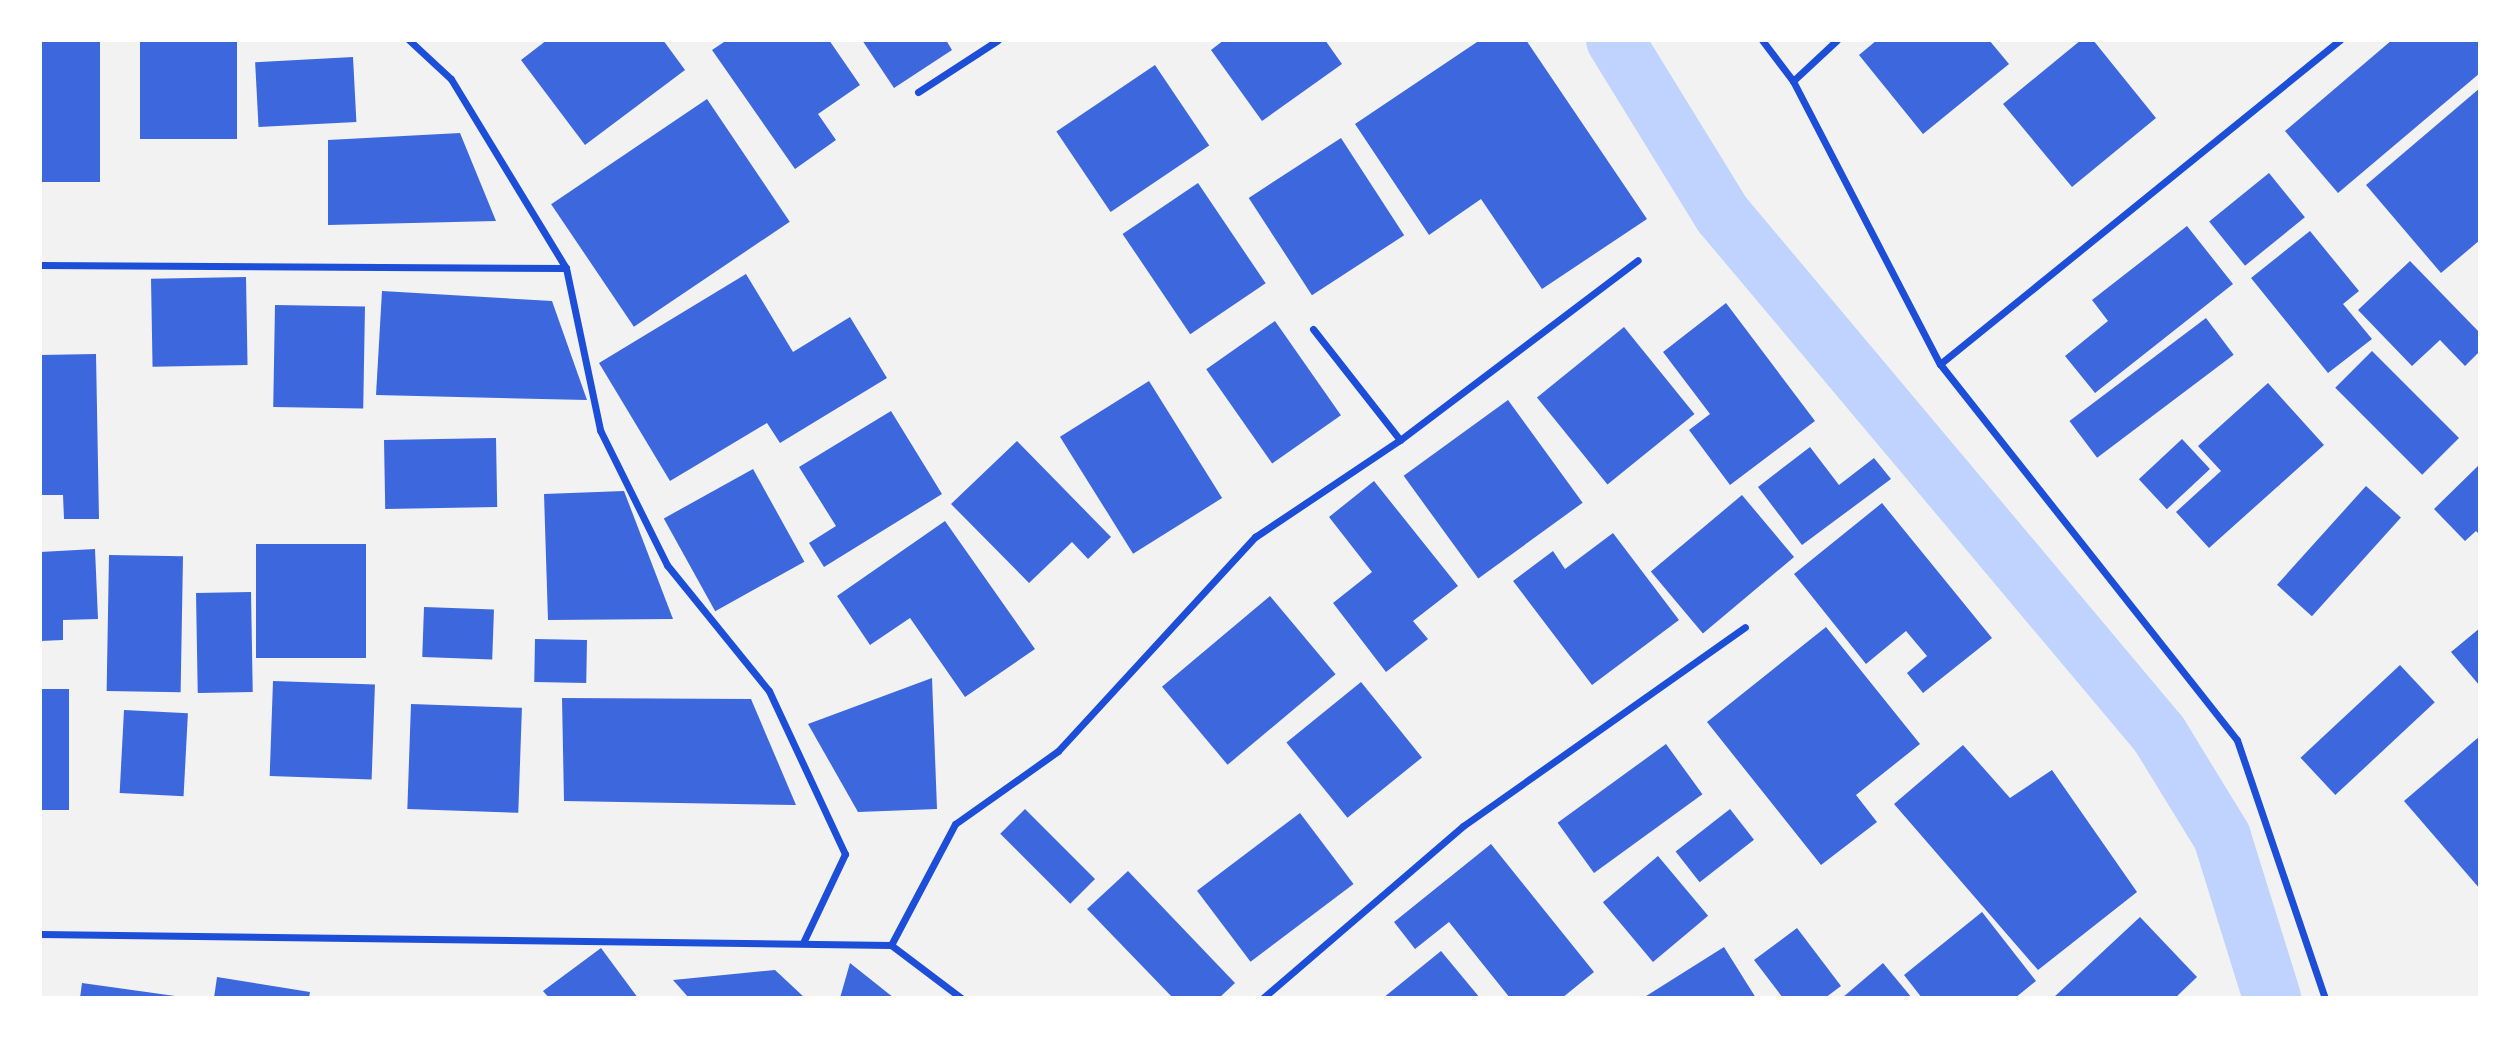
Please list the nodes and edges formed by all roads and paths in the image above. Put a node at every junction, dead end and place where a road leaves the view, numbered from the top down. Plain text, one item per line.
1 (408, 40) edge
2 (998, 40) edge
3 (1762, 40) edge
4 (1837, 40) edge
5 (2340, 40) edge
6 (1793, 81) junction
7 (918, 92) dead end
8 (1638, 260) dead end
9 (40, 265) edge
10 (566, 268) junction
11 (1313, 329) dead end
12 (1940, 364) junction
13 (1400, 440) junction
14 (1745, 627) dead end
15 (40, 934) edge
16 (803, 943) junction
17 (891, 945) junction
18 (961, 998) edge
19 (1263, 998) edge
20 (2325, 998) edge

1 - 10 street
2 - 7 street
3 - 6 street
4 - 6 street
5 - 12 street
6 - 12 street
8 - 13 street
9 - 10 street
10 - 16 street
11 - 13 street
12 - 20 street
13 - 17 street
14 - 19 street
15 - 16 street
16 - 17 street
17 - 18 street

